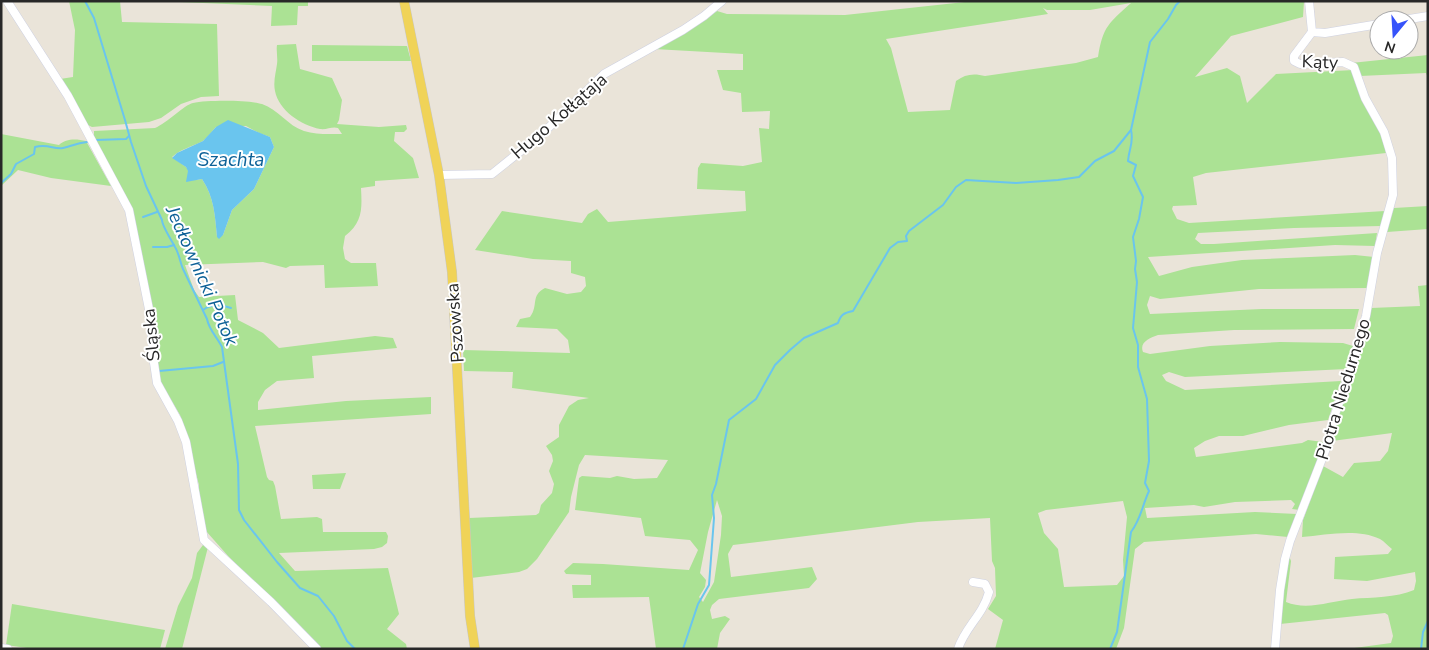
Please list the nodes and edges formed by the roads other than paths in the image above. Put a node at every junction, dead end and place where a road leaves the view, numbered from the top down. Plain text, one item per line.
1 (7, 1) edge
2 (404, 1) edge
3 (722, 1) edge
4 (1309, 1) edge
5 (1369, 26) edge
6 (1312, 32) junction
7 (1351, 65) joint
8 (439, 174) junction
9 (973, 582) dead end
10 (1, 648) edge
11 (8, 649) edge
12 (317, 649) edge
13 (476, 649) edge
14 (958, 649) edge
15 (1275, 649) edge

1 - 12 street, Śląska
2 - 8 main road, Pszowska
3 - 8 street, Hugo Kołłątaja
4 - 6 street, Kąty
5 - 6 street, Kąty
6 - 7 street, Kąty
7 - 15 street, Piotra Niedurnego
8 - 13 main road, Pszowska
9 - 14 street
10 - 11 street

